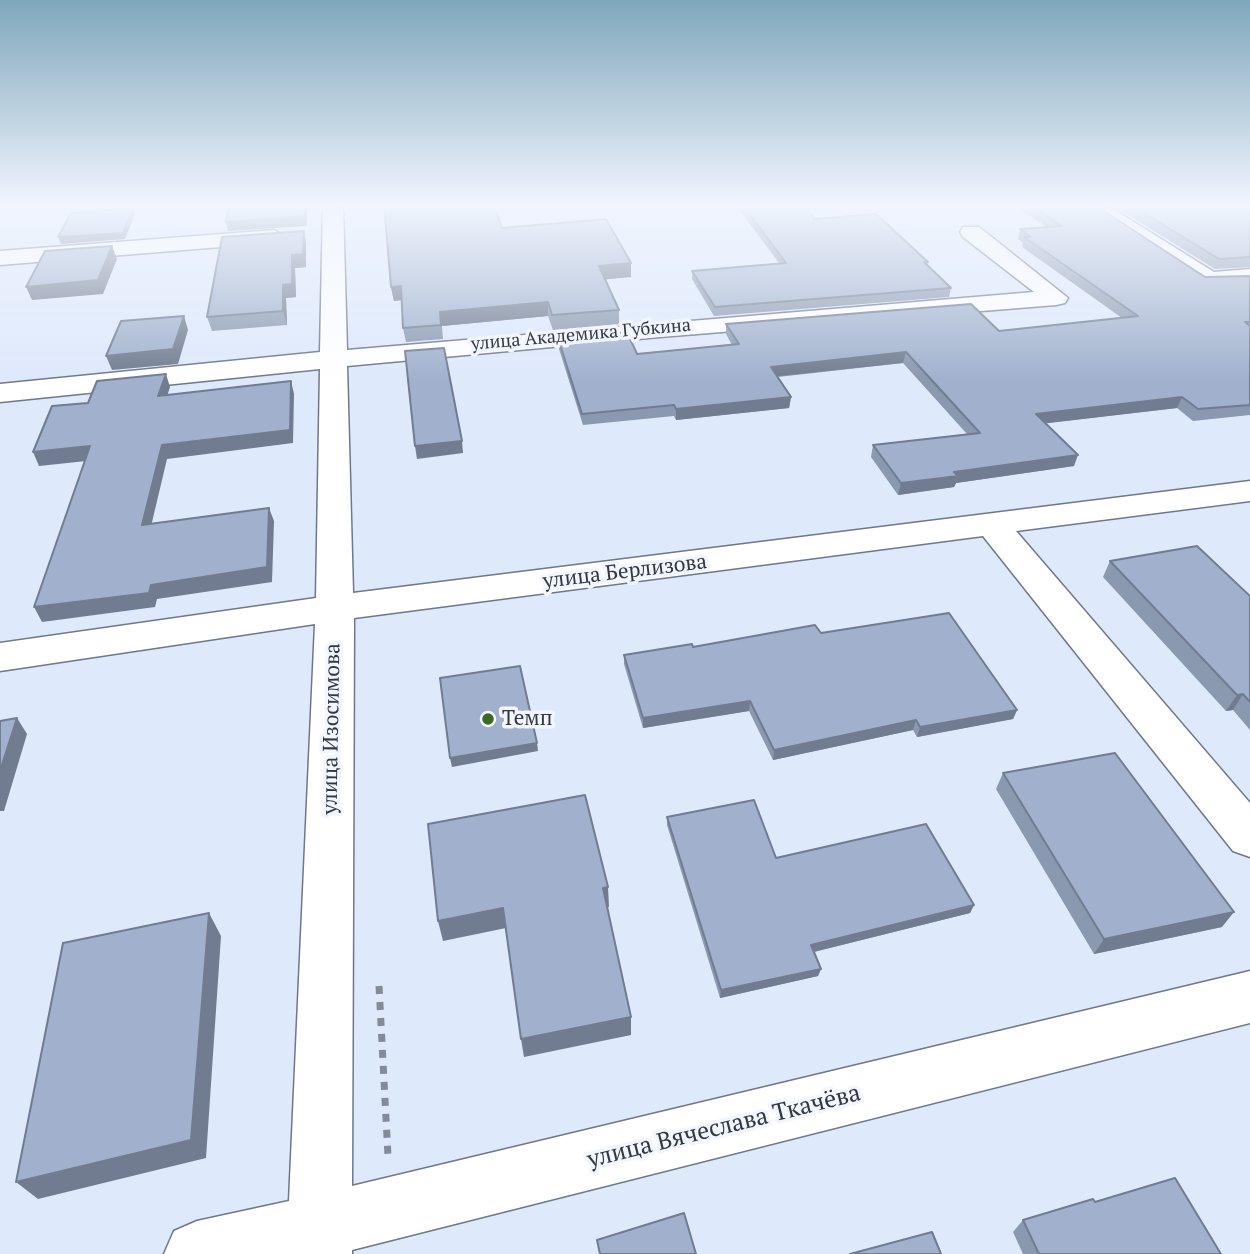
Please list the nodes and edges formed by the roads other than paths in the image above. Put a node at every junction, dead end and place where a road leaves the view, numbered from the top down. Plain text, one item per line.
1 (320, 263) edge
2 (1010, 263) edge
3 (1182, 263) edge
4 (1250, 276) edge
5 (333, 358) junction
6 (0, 393) edge
7 (1250, 491) edge
8 (993, 526) junction
9 (335, 608) junction
10 (0, 657) edge
11 (1250, 837) edge
12 (1250, 997) edge
13 (319, 1240) edge
14 (197, 1254) edge

1 - 5 street, улица Изосимова
2 - 5 street, улица Академика Губкина
3 - 4 street
5 - 6 street, улица Академика Губкина
5 - 9 street, улица Изосимова
7 - 8 street, улица Берлизова
8 - 9 street, улица Берлизова
8 - 11 street
9 - 10 street, улица Берлизова
9 - 13 street, улица Изосимова
12 - 13 street, улица Вячеслава Ткачёва
13 - 14 street, улица Вячеслава Ткачёва

